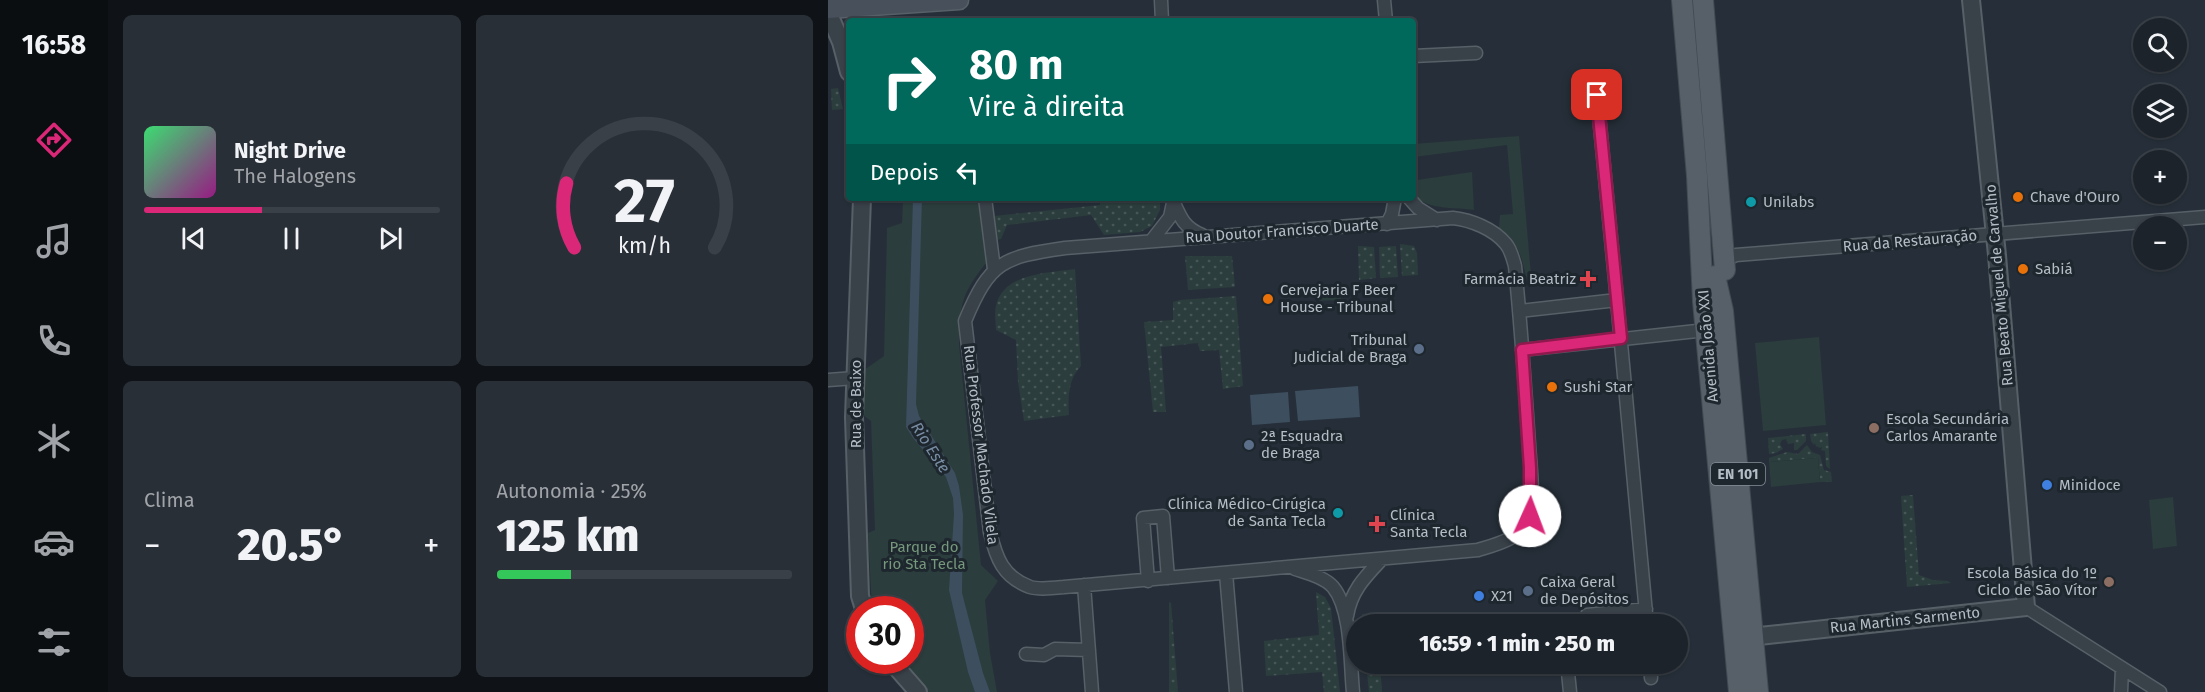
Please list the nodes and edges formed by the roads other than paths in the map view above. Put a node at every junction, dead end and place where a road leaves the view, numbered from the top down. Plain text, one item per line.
1 (951, 0) edge
2 (1161, 0) edge
3 (1384, 0) edge
4 (1669, 0) edge
5 (1682, 0) edge
6 (1691, 0) edge
7 (1703, 0) edge
8 (1971, 0) edge
9 (828, 10) edge
10 (1162, 18) edge
11 (1386, 18) edge
12 (1476, 53) dead end
13 (1416, 56) edge
14 (846, 62) edge
15 (1597, 95) dead end
16 (862, 201) edge
17 (985, 201) edge
18 (1174, 201) edge
19 (1394, 201) edge
20 (1412, 201) edge
21 (2205, 217) edge
22 (1437, 220) junction
23 (1387, 224) junction
24 (1995, 234) junction
25 (1206, 237) junction
26 (1176, 239) joint
27 (1152, 240) junction
28 (994, 269) junction
29 (1721, 270) junction
30 (1617, 300) junction
31 (1703, 301) junction
32 (1519, 311) junction
33 (1706, 330) junction
34 (1621, 338) junction
35 (1522, 350) junction
36 (855, 378) junction
37 (828, 380) edge
38 (1381, 560) junction
39 (1288, 566) junction
40 (1226, 573) junction
41 (1168, 578) junction
42 (1148, 581) junction
43 (1084, 585) junction
44 (860, 596) edge
45 (2026, 607) junction
46 (1646, 609) junction
47 (1347, 614) edge
48 (1597, 614) edge
49 (1646, 614) edge
50 (1346, 620) edge
51 (1743, 637) junction
52 (1089, 650) junction
53 (1026, 654) dead end
54 (2122, 669) junction
55 (902, 674) edge
56 (1351, 674) edge
57 (1568, 674) edge
58 (1651, 674) edge
59 (1651, 678) dead end
60 (918, 692) edge
61 (1092, 692) edge
62 (1236, 692) edge
63 (1353, 692) edge
64 (1570, 692) edge
65 (1739, 692) edge
66 (1758, 692) edge
67 (2121, 692) edge
68 (2160, 692) edge

1 - 9 main road
2 - 10 street
3 - 11 street
4 - 31 main road
5 - 31 main road, Avenida João XXI / EN 101
6 - 29 main road
7 - 29 main road
8 - 24 street, Rua Beato Miguel de Carvalho
9 - 14 street
12 - 13 street
15 - 30 street
16 - 36 street, Rua de Baixo
17 - 28 street
18 - 25 street
18 - 27 street
19 - 23 street, Rua Doutor Francisco Duarte
20 - 22 street
21 - 24 street, Rua da Restauração
22 - 23 street, Rua Doutor Francisco Duarte
22 - 32 street, Rua Doutor Francisco Duarte
23 - 25 street, Rua Doutor Francisco Duarte
24 - 29 street, Rua da Restauração
24 - 45 street, Rua Beato Miguel de Carvalho
25 - 26 street, Rua Doutor Francisco Duarte
26 - 27 street, Rua Professor Machado Vilela
27 - 28 street, Rua Professor Machado Vilela
28 - 43 street, Rua Professor Machado Vilela
29 - 51 main road, Avenida João XXI / EN 101
30 - 32 street
30 - 34 street
31 - 33 main road, Avenida João XXI / EN 101
32 - 35 street, Rua Doutor Francisco Duarte
33 - 34 street
33 - 51 main road, Avenida João XXI / EN 101
34 - 35 street
34 - 46 street
35 - 38 street, Rua Doutor Francisco Duarte
36 - 37 street
36 - 44 street, Rua de Baixo
38 - 39 street, Rua Professor Machado Vilela
38 - 47 street, Rua Professor Machado Vilela
39 - 40 street, Rua Professor Machado Vilela
39 - 50 street, Rua Professor Machado Vilela
40 - 41 street, Rua Professor Machado Vilela
40 - 62 street
41 - 42 street, Rua Professor Machado Vilela
41 - 42 street
42 - 43 street, Rua Professor Machado Vilela
43 - 52 street
45 - 51 street, Rua Martins Sarmento
45 - 54 street
46 - 48 street
46 - 49 street
51 - 65 main road, Avenida João XXI / EN 101
51 - 66 main road, Avenida João XXI / EN 101
52 - 53 street
52 - 61 street
54 - 67 street
54 - 68 street
55 - 60 street
56 - 63 street, Rua Professor Machado Vilela
57 - 64 street
58 - 59 street

